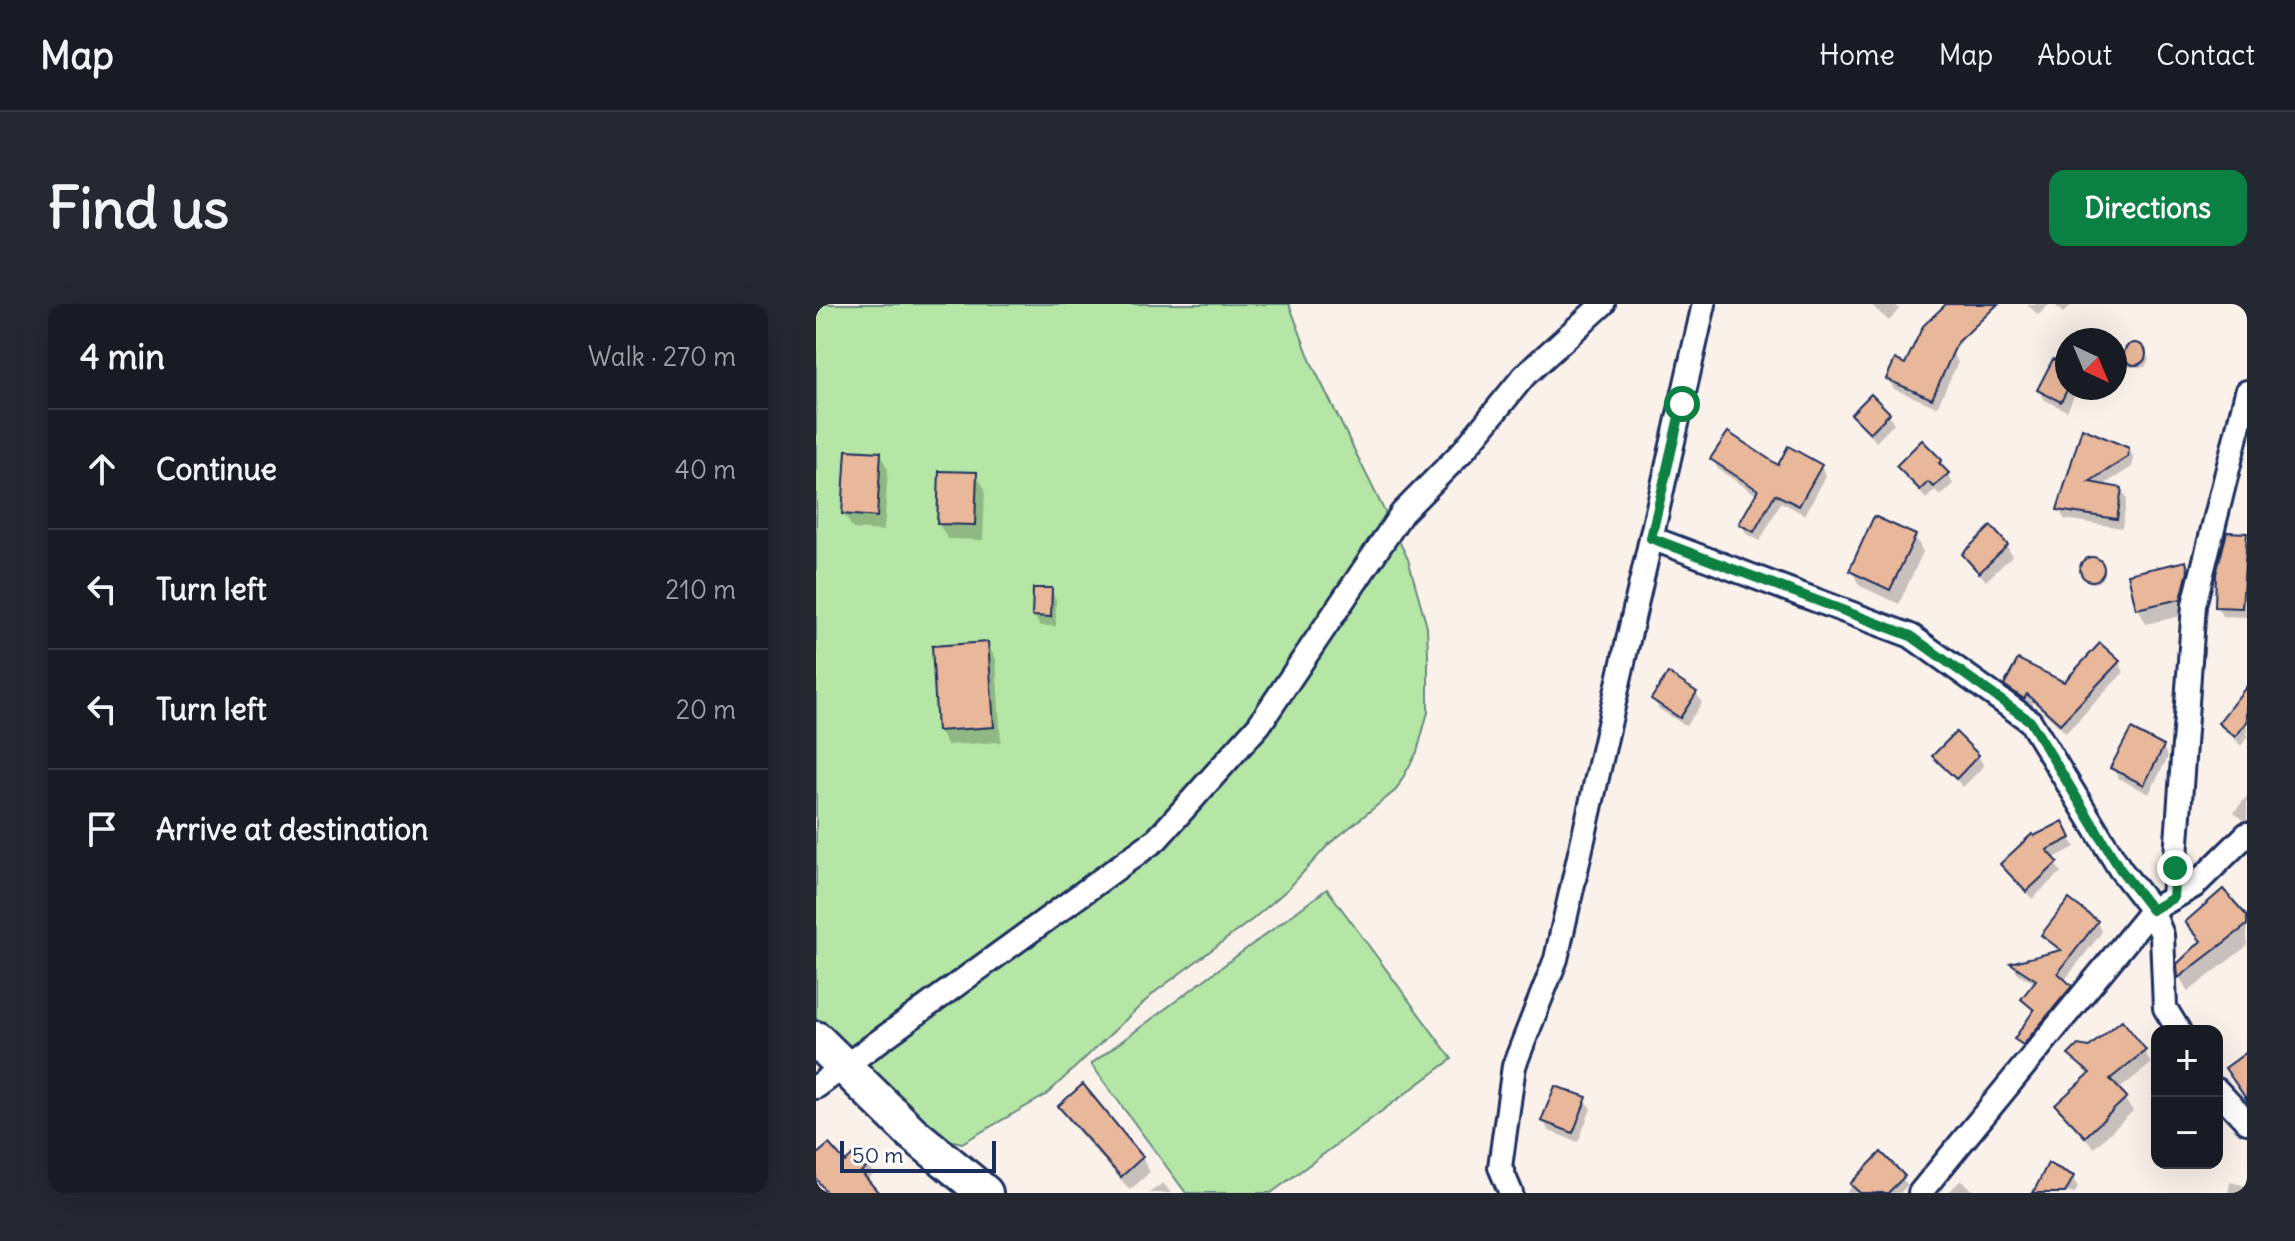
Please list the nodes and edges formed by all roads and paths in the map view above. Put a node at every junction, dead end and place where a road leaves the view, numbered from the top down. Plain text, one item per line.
1 (1603, 304) edge
2 (1704, 304) edge
3 (2246, 398) edge
4 (1651, 538) junction
5 (2247, 834) edge
6 (2173, 898) junction
7 (2152, 910) junction
8 (2175, 1025) edge
9 (816, 1039) edge
10 (829, 1076) edge
11 (2223, 1096) edge
12 (2247, 1122) edge
13 (985, 1193) edge
14 (1511, 1193) edge
15 (1920, 1193) edge

1 - 10 street
2 - 4 street
3 - 6 street
4 - 7 street
4 - 14 street
5 - 6 street
6 - 7 street
7 - 8 street
7 - 15 street
9 - 10 highway
10 - 13 highway
11 - 12 street

